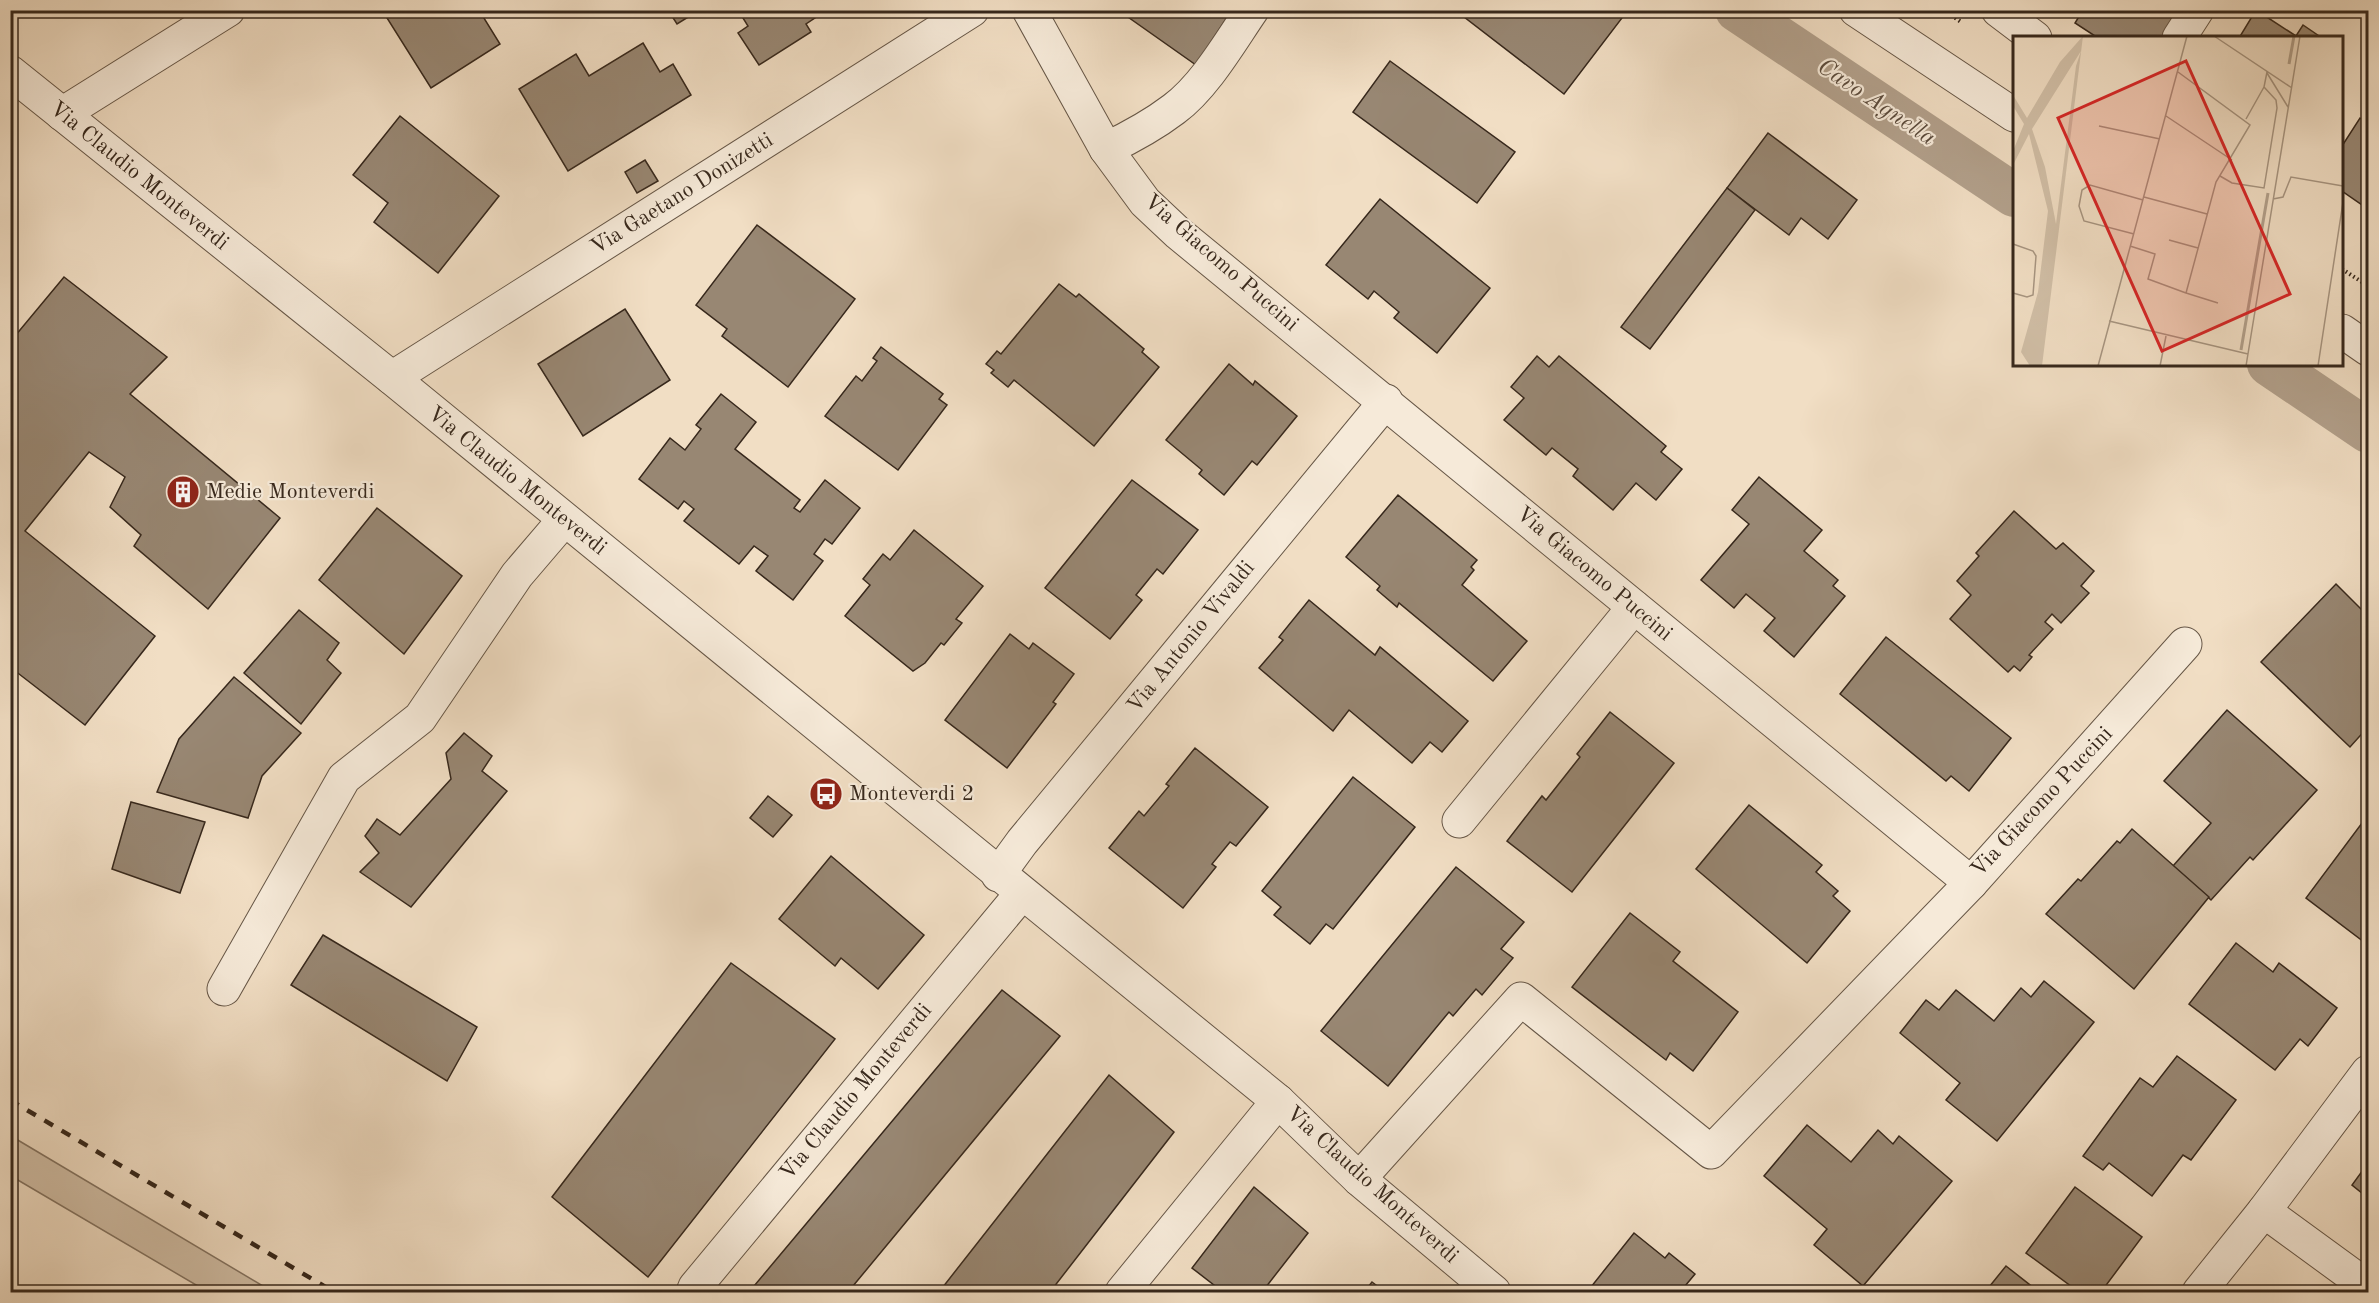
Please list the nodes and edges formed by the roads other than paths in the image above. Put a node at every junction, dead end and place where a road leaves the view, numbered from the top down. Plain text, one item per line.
1 (228, 10) edge
2 (972, 10) edge
3 (1029, 10) edge
4 (1252, 10) edge
5 (1856, 10) edge
6 (1998, 10) edge
7 (2197, 10) edge
8 (2032, 36) edge
9 (2180, 36) edge
10 (10, 72) edge
11 (62, 114) junction
12 (2013, 114) edge
13 (1106, 149) junction
14 (2343, 332) edge
15 (2368, 349) edge
16 (392, 378) junction
17 (1386, 401) junction
18 (564, 520) junction
19 (1634, 608) junction
20 (2185, 644) dead end
21 (1459, 821) dead end
22 (1971, 883) junction
23 (1010, 884) junction
24 (224, 989) dead end
25 (2368, 1071) edge
26 (1278, 1101) junction
27 (1359, 1179) junction
28 (2264, 1211) junction
29 (2368, 1287) edge
30 (693, 1293) edge
31 (1122, 1293) edge
32 (1494, 1293) edge
33 (2199, 1293) edge

1 - 11 street
2 - 16 street, Via Gaetano Donizetti
3 - 13 street, Via Giacomo Puccini
4 - 13 street
5 - 12 street
6 - 8 street
7 - 9 street
10 - 11 street, Via Claudio Monteverdi
11 - 16 street, Via Claudio Monteverdi
13 - 17 street, Via Giacomo Puccini
14 - 15 street
16 - 18 street, Via Claudio Monteverdi
17 - 19 street, Via Giacomo Puccini
17 - 23 street, Via Antonio Vivaldi
18 - 23 street, Via Claudio Monteverdi
18 - 24 street
19 - 21 street
19 - 22 street, Via Giacomo Puccini
20 - 22 street, Via Giacomo Puccini
22 - 27 street
23 - 26 street, Via Claudio Monteverdi
23 - 30 street, Via Claudio Monteverdi
25 - 28 street
26 - 27 street, Via Claudio Monteverdi
26 - 31 street, Via Claudio Monteverdi
27 - 32 street, Via Claudio Monteverdi
28 - 29 street
28 - 33 street

